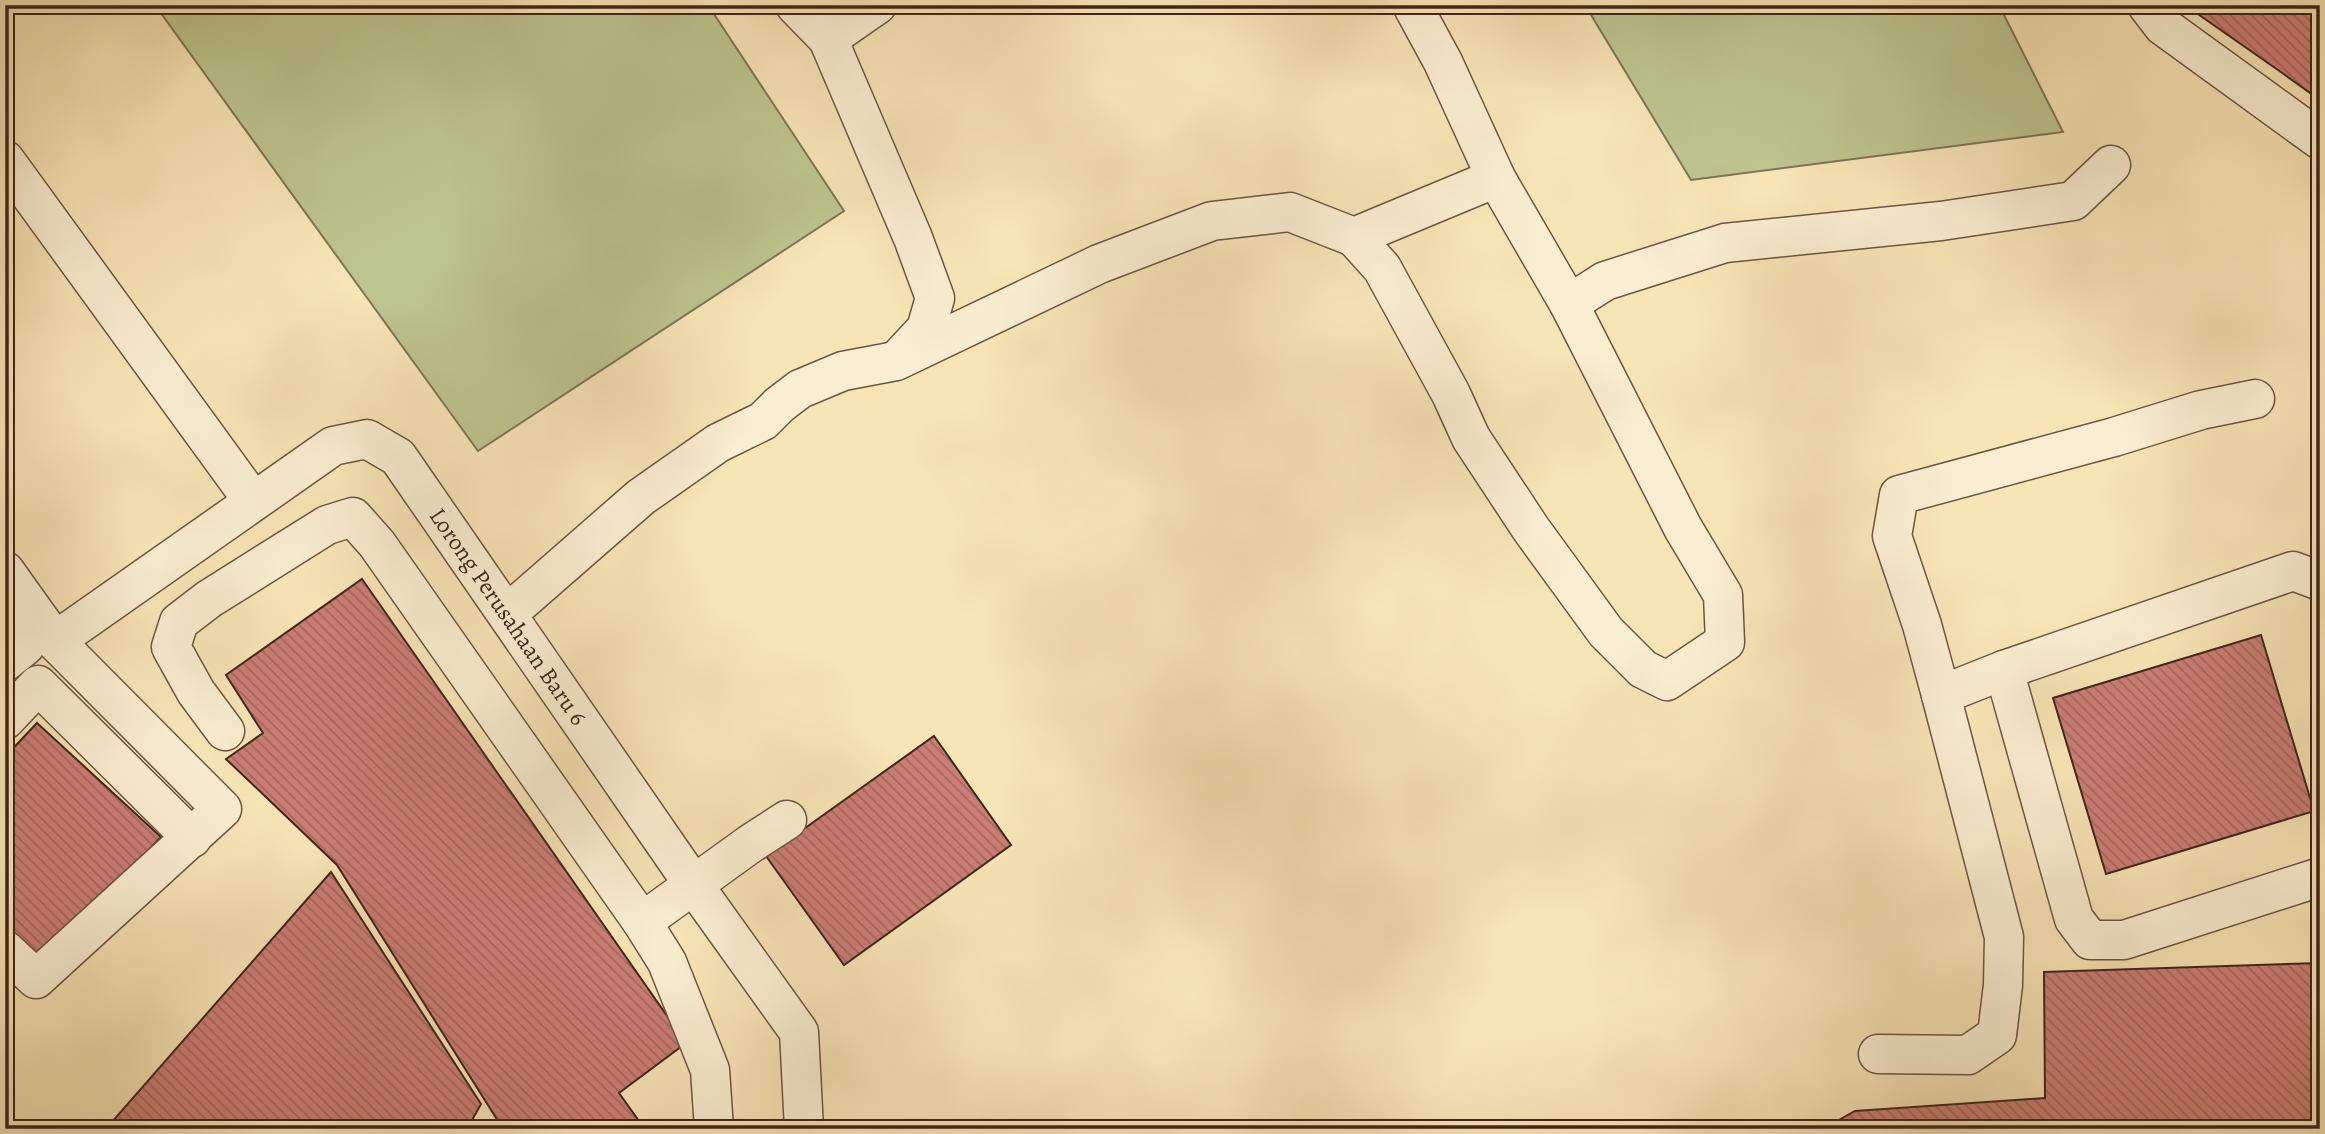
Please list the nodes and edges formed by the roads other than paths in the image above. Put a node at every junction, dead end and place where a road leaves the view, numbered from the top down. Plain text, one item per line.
1 (795, 5) edge
2 (877, 5) edge
3 (1412, 5) edge
4 (2147, 5) edge
5 (828, 38) junction
6 (2320, 140) edge
7 (5, 160) edge
8 (2110, 165) dead end
9 (1496, 178) junction
10 (1354, 237) junction
11 (1569, 304) junction
12 (896, 361) junction
13 (2255, 399) dead end
14 (253, 501) junction
15 (5, 571) edge
16 (2320, 581) edge
17 (508, 614) junction
18 (5, 620) edge
19 (55, 641) junction
20 (5, 662) edge
21 (2004, 670) junction
22 (1941, 695) junction
23 (5, 719) edge
24 (225, 732) dead end
25 (787, 820) dead end
26 (192, 838) junction
27 (2320, 877) edge
28 (693, 884) junction
29 (642, 922) junction
30 (5, 950) edge
31 (1878, 1054) dead end
32 (714, 1129) edge
33 (804, 1129) edge

1 - 5 street
2 - 5 street
3 - 9 street
4 - 6 street
5 - 12 street
7 - 14 street
8 - 11 street
9 - 10 street
9 - 11 street
10 - 11 street
10 - 12 street
12 - 17 street
13 - 22 street
14 - 17 street, Lorong Perusahaan Baru 6
14 - 19 street, Lorong Perusahaan Baru 6
15 - 19 street
16 - 21 street
17 - 28 street, Lorong Perusahaan Baru 6
18 - 20 street
19 - 26 street
21 - 22 street
21 - 27 street
22 - 31 street
23 - 26 street
24 - 29 street
25 - 28 street
26 - 30 street
28 - 29 street
28 - 33 street, Lorong Perusahaan Baru 6
29 - 32 street

